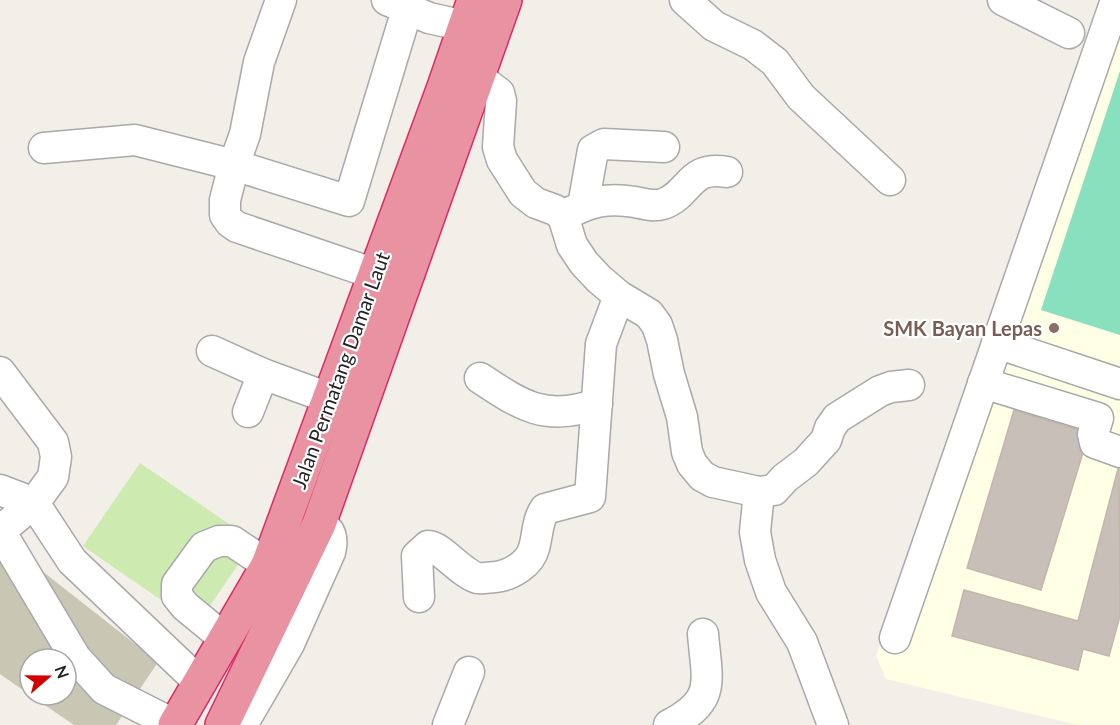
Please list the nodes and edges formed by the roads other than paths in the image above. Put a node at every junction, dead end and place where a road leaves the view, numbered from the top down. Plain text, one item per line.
1 (281, 0) edge
2 (505, 0) edge
3 (685, 0) edge
4 (1003, 0) edge
5 (1116, 0) edge
6 (414, 5) edge
7 (469, 13) edge
8 (1069, 33) dead end
9 (478, 77) junction
10 (664, 147) dead end
11 (44, 148) dead end
12 (234, 165) junction
13 (727, 172) dead end
14 (890, 180) dead end
15 (573, 211) junction
16 (375, 274) junction
17 (619, 296) junction
18 (997, 343) junction
19 (212, 351) dead end
20 (0, 372) edge
21 (263, 374) junction
22 (480, 378) dead end
23 (1115, 382) edge
24 (983, 383) junction
25 (909, 385) dead end
26 (329, 398) junction
27 (597, 404) junction
28 (248, 412) dead end
29 (1098, 418) junction
30 (1120, 452) edge
31 (0, 490) edge
32 (759, 492) junction
33 (34, 503) junction
34 (319, 524) junction
35 (0, 531) edge
36 (268, 565) junction
37 (419, 597) dead end
38 (200, 618) junction
39 (703, 634) dead end
40 (895, 638) dead end
41 (225, 639) junction
42 (166, 651) junction
43 (469, 672) dead end
44 (199, 682) junction
45 (832, 721) edge
46 (175, 725) edge
47 (222, 725) edge
48 (242, 725) edge
49 (448, 725) edge
50 (669, 725) edge

1 - 12 street
2 - 9 highway, Jalan Permatang Damar Laut
3 - 14 street
4 - 8 street
5 - 18 street
6 - 7 street
6 - 12 street
7 - 16 highway, Jalan Permatang Damar Laut
9 - 15 street
9 - 34 highway, Jalan Permatang Damar Laut
10 - 15 street
11 - 12 street
12 - 16 street
13 - 15 street
15 - 17 street
16 - 26 highway, Jalan Permatang Damar Laut
17 - 27 street
17 - 32 street
18 - 23 street
18 - 24 street
19 - 21 street
20 - 33 street
21 - 26 street
21 - 28 street
22 - 27 street
23 - 29 street
24 - 29 street
24 - 40 street
25 - 32 street
26 - 36 highway, Jalan Permatang Damar Laut
27 - 37 street
29 - 30 street
31 - 33 street
32 - 45 street
33 - 35 street
33 - 42 street
34 - 47 highway, Jalan Permatang Damar Laut
34 - 48 street
35 - 46 street
36 - 38 street
36 - 41 highway, Jalan Permatang Damar Laut
38 - 41 street
38 - 42 street
39 - 50 street
41 - 44 highway, Jalan Permatang Damar Laut
42 - 44 street
43 - 49 street
44 - 46 highway, Jalan Permatang Damar Laut

